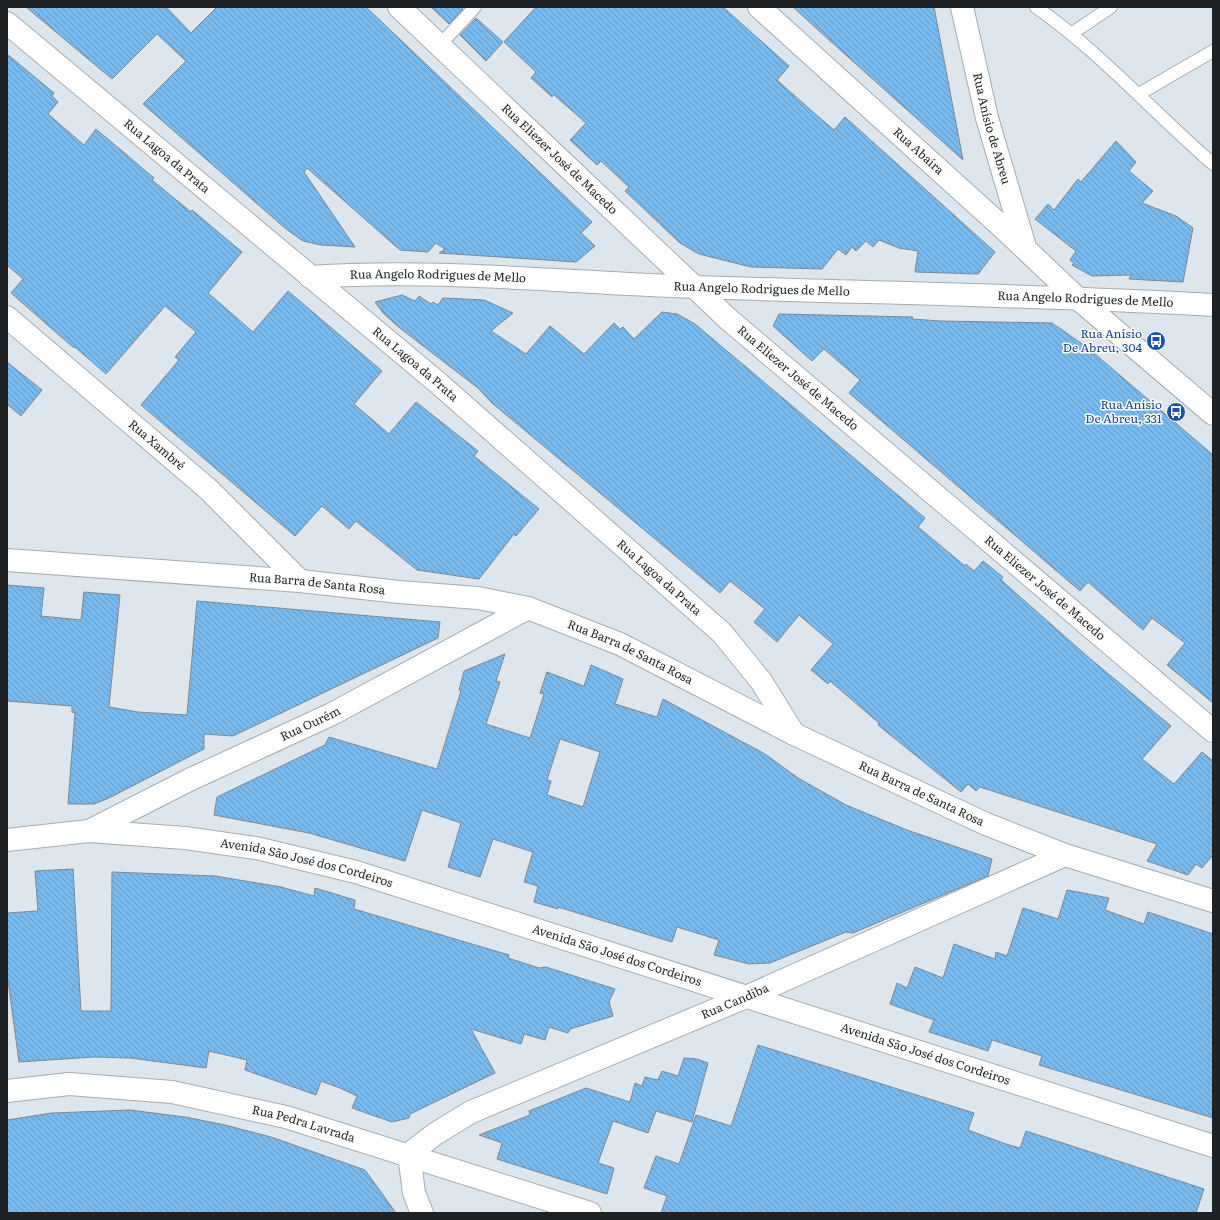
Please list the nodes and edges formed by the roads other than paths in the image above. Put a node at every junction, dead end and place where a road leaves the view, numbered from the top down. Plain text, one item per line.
1 (399, 7) edge
2 (475, 7) edge
3 (759, 7) edge
4 (962, 7) edge
5 (1036, 7) edge
6 (1111, 7) edge
7 (7, 23) edge
8 (1070, 34) junction
9 (439, 46) junction
10 (1213, 51) edge
11 (1139, 94) junction
12 (1212, 162) edge
13 (1026, 249) junction
14 (310, 277) junction
15 (694, 287) junction
16 (1076, 297) junction
17 (1213, 305) edge
18 (7, 317) edge
19 (1213, 414) edge
20 (7, 560) edge
21 (300, 581) junction
22 (528, 608) junction
23 (1213, 731) edge
24 (794, 734) junction
25 (89, 831) junction
26 (7, 840) edge
27 (1065, 855) junction
28 (1213, 901) edge
29 (746, 997) junction
30 (7, 1091) edge
31 (1213, 1146) edge
32 (409, 1154) junction
33 (422, 1213) edge
34 (590, 1213) edge

1 - 9 street, Rua Eliezer José de Macedo
2 - 9 lane
3 - 13 street, Rua Abaíra
4 - 13 street, Rua Anísio de Abreu
5 - 8 lane
6 - 8 lane
7 - 14 street, Rua Lagoa da Prata
8 - 11 lane
9 - 15 street, Rua Eliezer José de Macedo
10 - 11 lane
11 - 12 lane
13 - 16 street, Rua Abaíra
14 - 15 street, Rua Angelo Rodrigues de Mello
14 - 24 street, Rua Lagoa da Prata
15 - 16 street, Rua Angelo Rodrigues de Mello
15 - 23 street, Rua Eliezer José de Macedo
16 - 17 street, Rua Angelo Rodrigues de Mello
16 - 19 street
18 - 21 street, Rua Xambré
20 - 21 street, Rua Barra de Santa Rosa
21 - 22 street, Rua Barra de Santa Rosa
22 - 24 street, Rua Barra de Santa Rosa
22 - 25 street, Rua Ourém
24 - 27 street, Rua Barra de Santa Rosa
25 - 26 street, Avenida São José dos Cordeiros
25 - 29 street, Avenida São José dos Cordeiros
27 - 28 street, Rua Barra de Santa Rosa
27 - 29 street, Rua Candiba
29 - 31 street, Avenida São José dos Cordeiros
29 - 32 street, Rua Candiba
30 - 32 street, Rua Pedra Lavrada
32 - 33 street
32 - 34 street, Rua Pedra Lavrada

